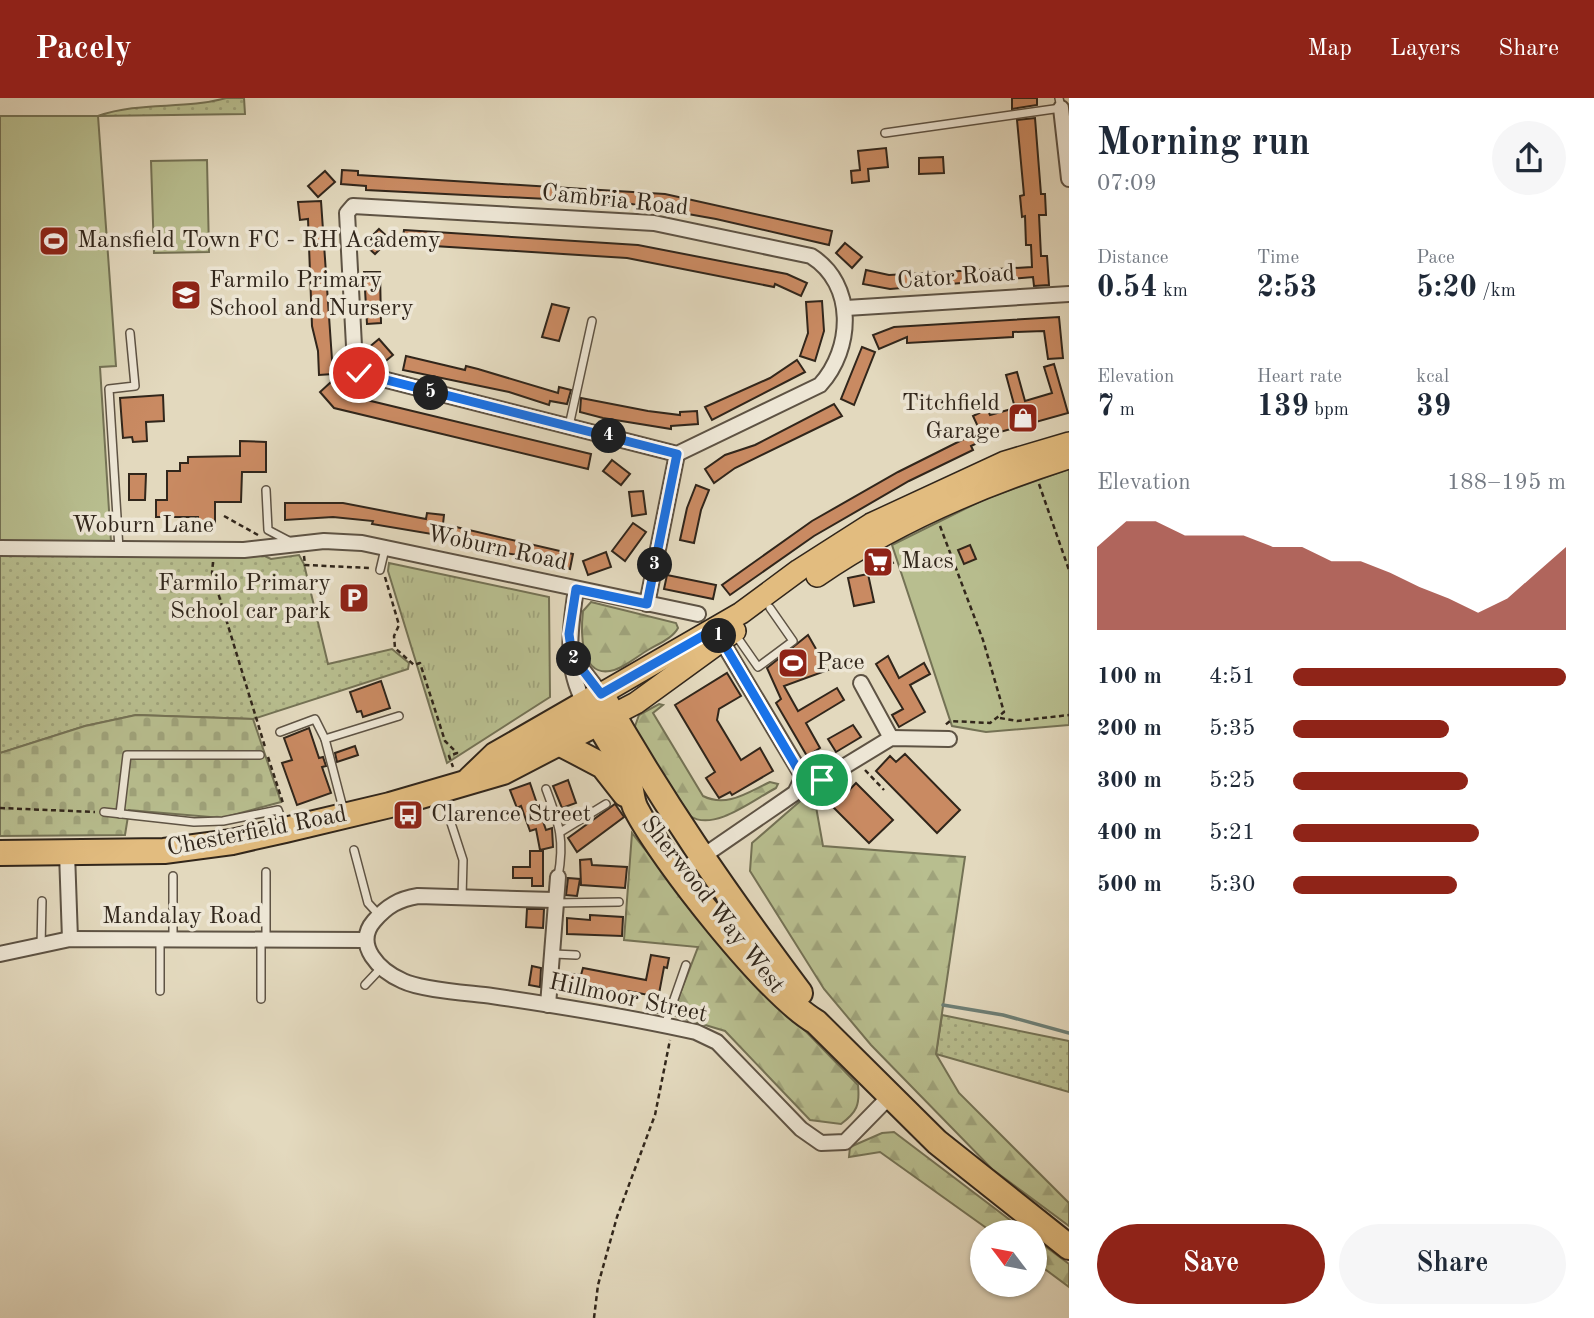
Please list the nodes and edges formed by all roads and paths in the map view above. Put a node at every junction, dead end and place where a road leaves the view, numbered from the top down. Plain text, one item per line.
1 (1060, 103) edge
2 (885, 133) dead end
3 (1069, 179) edge
4 (1069, 294) edge
5 (846, 308) junction
6 (592, 321) dead end
7 (130, 333) dead end
8 (569, 426) junction
9 (1069, 443) edge
10 (677, 454) junction
11 (1069, 457) edge
12 (1033, 469) junction
13 (266, 490) dead end
14 (933, 511) junction
15 (293, 547) junction
16 (0, 548) edge
17 (215, 548) junction
18 (119, 549) junction
19 (385, 549) junction
20 (380, 570) joint
21 (1069, 570) edge
22 (576, 589) junction
23 (647, 604) junction
24 (770, 608) junction
25 (698, 614) dead end
26 (724, 631) junction
27 (861, 683) dead end
28 (599, 709) junction
29 (1069, 715) edge
30 (399, 716) dead end
31 (1000, 718) junction
32 (280, 732) dead end
33 (891, 738) junction
34 (325, 739) junction
35 (944, 739) joint
36 (561, 744) junction
37 (260, 755) dead end
38 (856, 760) junction
39 (460, 775) junction
40 (803, 778) junction
41 (546, 789) dead end
42 (884, 790) dead end
43 (284, 803) dead end
44 (606, 804) dead end
45 (634, 806) junction
46 (0, 808) edge
47 (104, 812) joint
48 (120, 814) junction
49 (345, 816) junction
50 (451, 822) dead end
51 (285, 830) junction
52 (562, 831) junction
53 (354, 850) dead end
54 (0, 853) edge
55 (67, 853) junction
56 (699, 857) junction
57 (267, 872) dead end
58 (680, 872) junction
59 (173, 876) dead end
60 (558, 877) joint
61 (462, 898) junction
62 (42, 901) dead end
63 (554, 901) junction
64 (620, 902) dead end
65 (379, 915) junction
66 (70, 939) junction
67 (167, 939) junction
68 (264, 940) junction
69 (365, 940) junction
70 (41, 948) junction
71 (0, 954) edge
72 (554, 954) junction
73 (576, 956) dead end
74 (686, 965) dead end
75 (384, 968) junction
76 (365, 985) dead end
77 (160, 991) dead end
78 (261, 999) dead end
79 (548, 1004) junction
80 (816, 1021) junction
81 (665, 1025) junction
82 (669, 1043) dead end
83 (890, 1096) junction
84 (1069, 1247) edge
85 (594, 1318) edge

1 - 2 lane
1 - 3 street
4 - 5 street, Cator Road
5 - 8 street, Cambria Road
5 - 10 street
6 - 8 lane
7 - 18 lane
8 - 10 street
9 - 26 main road
10 - 23 street
11 - 12 main road
12 - 14 main road
12 - 21 path
13 - 15 lane
14 - 24 main road
14 - 31 path
15 - 17 street, Woburn Lane
15 - 19 street, Woburn Road
16 - 18 street, Woburn Lane
17 - 18 street, Woburn Lane
17 - 43 path
19 - 20 lane
19 - 22 street, Woburn Road
20 - 39 path
22 - 23 street, Woburn Road
22 - 28 street
23 - 25 street, Woburn Road
24 - 26 main road
24 - 26 lane
26 - 28 main road
26 - 40 street
27 - 33 street
28 - 36 highway, Chesterfield Road
28 - 39 highway
28 - 45 highway, Sherwood Way West
28 - 56 highway, Sherwood Way West
29 - 31 path
30 - 34 lane
31 - 35 path
32 - 34 lane
33 - 35 street
33 - 38 street
34 - 49 lane
36 - 39 highway, Chesterfield Road
36 - 45 highway
37 - 48 lane
38 - 40 street
38 - 42 path
39 - 49 highway, Chesterfield Road
40 - 56 street
41 - 52 lane
44 - 52 lane
45 - 58 highway, Sherwood Way West
46 - 47 path
47 - 48 lane
48 - 51 lane
49 - 51 highway, Chesterfield Road
50 - 61 lane
51 - 55 highway, Chesterfield Road
52 - 60 lane
53 - 65 lane
54 - 55 highway, Chesterfield Road
55 - 66 street
56 - 58 street
56 - 80 highway, Sherwood Way West
57 - 68 lane
58 - 80 highway, Sherwood Way West
59 - 67 lane
60 - 63 street
61 - 63 street
61 - 65 street
62 - 70 lane
63 - 64 lane
63 - 72 street
65 - 69 street
66 - 67 street, Mandalay Road
66 - 70 street, Mandalay Road
67 - 68 street, Mandalay Road
67 - 77 lane
68 - 69 street, Mandalay Road
68 - 78 lane
69 - 75 street
70 - 71 street, Mandalay Road
72 - 73 lane
72 - 79 street
74 - 81 lane
75 - 76 lane
75 - 79 street, Hillmoor Street
79 - 81 street, Hillmoor Street
80 - 83 highway, Sherwood Way West
81 - 83 street, Hillmoor Street
82 - 85 path
83 - 84 highway, Sherwood Way West

